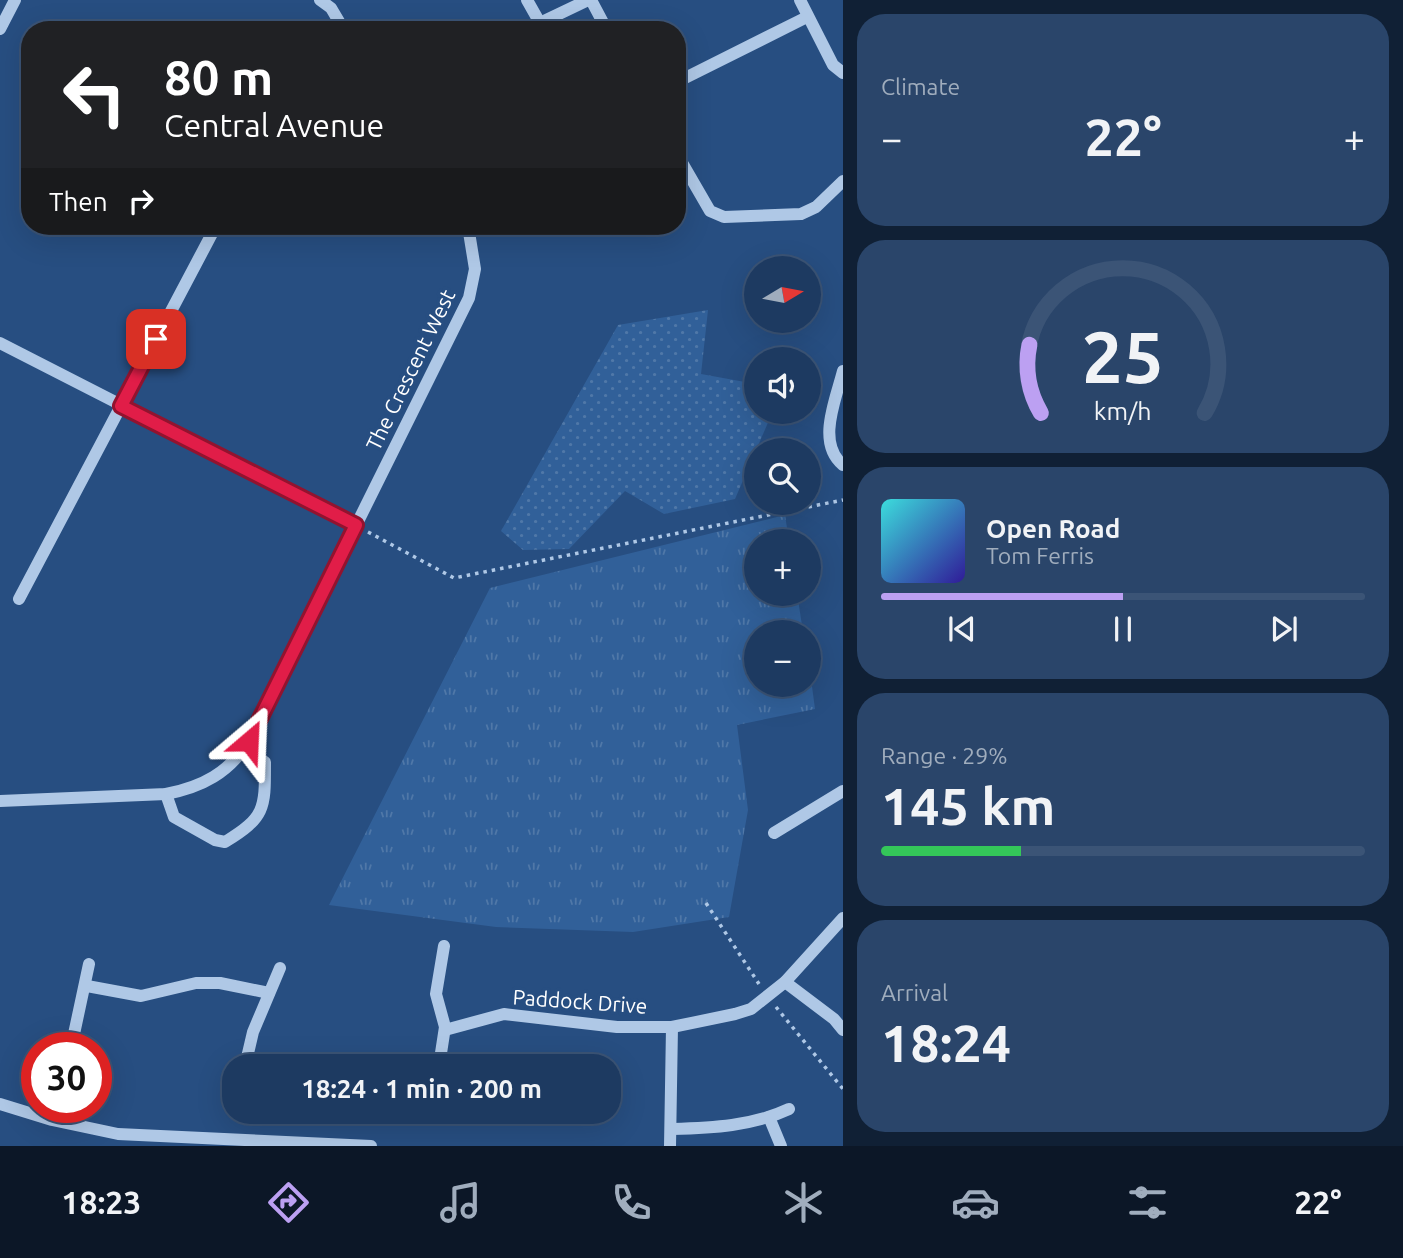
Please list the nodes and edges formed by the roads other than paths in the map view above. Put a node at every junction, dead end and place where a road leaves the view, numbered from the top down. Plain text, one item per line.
1 (15, 0) edge
2 (320, 0) edge
3 (527, 0) edge
4 (590, 0) edge
5 (800, 0) edge
6 (807, 17) junction
7 (339, 21) edge
8 (538, 21) edge
9 (550, 21) edge
10 (602, 21) edge
11 (0, 29) edge
12 (843, 73) edge
13 (686, 78) edge
14 (686, 170) edge
15 (843, 181) edge
16 (211, 235) edge
17 (469, 235) edge
18 (0, 343) edge
19 (843, 371) edge
20 (121, 406) junction
21 (843, 465) edge
22 (356, 525) junction
23 (19, 599) dead end
24 (244, 749) junction
25 (843, 791) edge
26 (166, 794) junction
27 (0, 801) edge
28 (774, 833) dead end
29 (843, 918) edge
30 (444, 946) dead end
31 (89, 964) dead end
32 (280, 968) dead end
33 (785, 982) junction
34 (87, 986) junction
35 (269, 993) junction
36 (672, 1027) junction
37 (445, 1030) junction
38 (843, 1030) edge
39 (75, 1032) edge
40 (248, 1054) edge
41 (441, 1054) edge
42 (0, 1104) edge
43 (21, 1108) edge
44 (789, 1109) dead end
45 (769, 1117) junction
46 (82, 1123) edge
47 (672, 1129) junction
48 (203, 1143) edge
49 (371, 1146) edge
50 (670, 1146) edge
51 (781, 1146) edge

1 - 11 street
2 - 7 street
3 - 8 street
4 - 9 street
4 - 10 street
5 - 6 street
6 - 12 street
6 - 13 street
14 - 15 street
16 - 20 street
17 - 22 street, The Crescent West
18 - 20 street
19 - 21 street
20 - 22 street
20 - 23 street
22 - 24 street, The Crescent West
24 - 26 street, The Crescent West
24 - 26 street
25 - 28 street
26 - 27 street, The Crescent West
29 - 33 street, Paddock Drive
30 - 37 street
31 - 34 street
32 - 35 street
33 - 36 street, Paddock Drive
33 - 38 street
34 - 35 street
34 - 39 street
35 - 40 street
36 - 37 street, Paddock Drive
36 - 47 street, Paddock Drive
37 - 41 street
42 - 43 street
44 - 45 street
45 - 47 street
45 - 51 street
46 - 48 street
47 - 50 street, Paddock Drive
48 - 49 street

